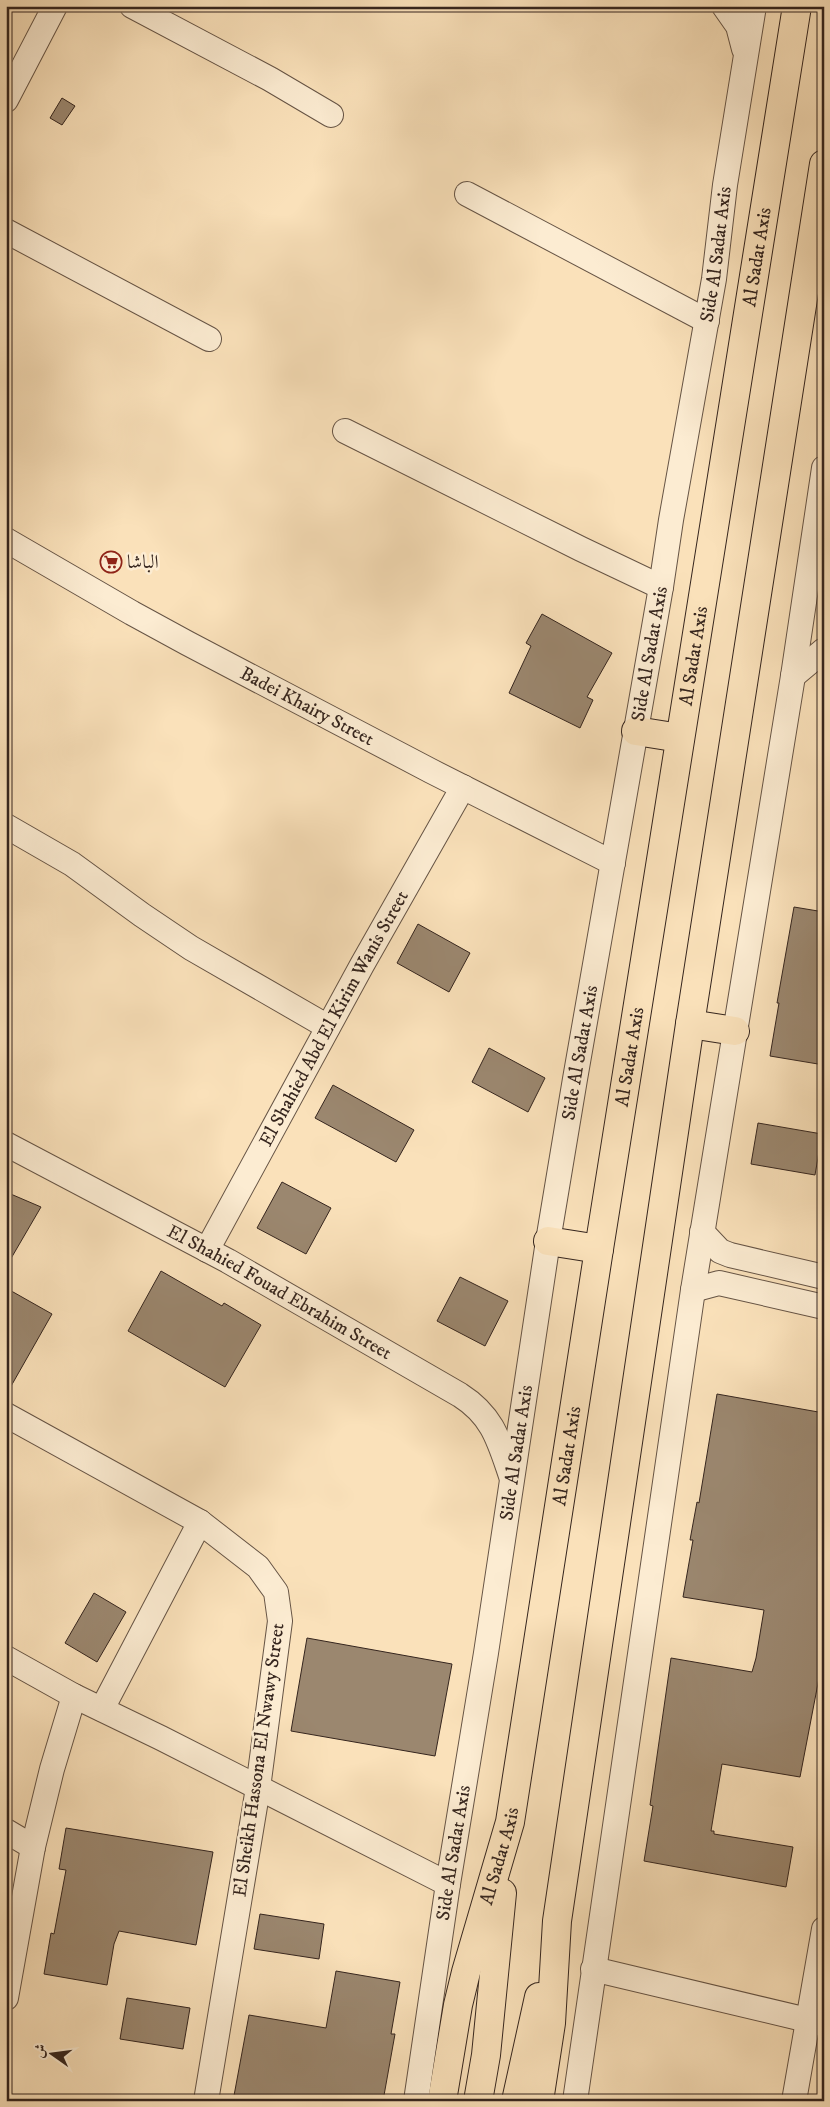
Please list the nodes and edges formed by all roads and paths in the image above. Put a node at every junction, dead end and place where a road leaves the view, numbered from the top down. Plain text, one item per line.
1 (55, 6) edge
2 (132, 6) edge
3 (724, 6) edge
4 (754, 6) edge
5 (796, 6) edge
6 (746, 59) junction
7 (6, 100) edge
8 (331, 115) dead end
9 (823, 171) edge
10 (466, 194) dead end
11 (6, 230) edge
12 (707, 321) junction
13 (209, 339) dead end
14 (345, 431) dead end
15 (824, 468) edge
16 (6, 540) edge
17 (661, 587) junction
18 (824, 650) edge
19 (793, 676) junction
20 (636, 731) junction
21 (680, 738) junction
22 (463, 788) junction
23 (6, 826) edge
24 (612, 863) junction
25 (690, 1024) junction
26 (328, 1026) junction
27 (735, 1031) junction
28 (6, 1144) edge
29 (702, 1232) junction
30 (548, 1241) junction
31 (599, 1249) junction
32 (207, 1250) junction
33 (824, 1277) edge
34 (693, 1290) junction
35 (824, 1307) edge
36 (6, 1415) edge
37 (512, 1480) junction
38 (200, 1522) junction
39 (6, 1658) edge
40 (74, 1696) junction
41 (102, 1709) junction
42 (258, 1788) junction
43 (510, 1822) junction
44 (6, 1831) edge
45 (32, 1847) junction
46 (448, 1884) junction
47 (557, 1921) junction
48 (824, 1929) edge
49 (593, 1969) junction
50 (6, 1996) edge
51 (816, 2022) edge
52 (206, 2101) edge
53 (416, 2101) edge
54 (442, 2101) edge
55 (478, 2101) edge
56 (516, 2101) edge
57 (539, 2101) edge
58 (575, 2101) edge
59 (794, 2101) edge

1 - 7 street
2 - 8 street
3 - 6 street
4 - 6 street, Side Al Sadat Axis
5 - 21 main road, Al Sadat Axis
6 - 12 street, Side Al Sadat Axis
9 - 25 main road
10 - 12 street
11 - 13 street
12 - 17 street, Side Al Sadat Axis
14 - 17 street
15 - 19 street
16 - 22 street, Badei Khairy Street
17 - 20 street, Side Al Sadat Axis
18 - 19 street
19 - 27 street
20 - 21 main road
20 - 24 street, Side Al Sadat Axis
21 - 31 main road, Al Sadat Axis
22 - 24 street, Badei Khairy Street
22 - 26 street, El Shahied Abd El Kirim Wanis Street
23 - 26 street
24 - 30 street, Side Al Sadat Axis
25 - 27 main road
25 - 47 main road
26 - 32 street, El Shahied Abd El Kirim Wanis Street
27 - 29 street
28 - 32 street, El Shahied Fouad Ebrahim Street
29 - 33 street
29 - 34 street
30 - 31 main road
30 - 37 street, Side Al Sadat Axis
31 - 43 main road, Al Sadat Axis
32 - 37 street, El Shahied Fouad Ebrahim Street
34 - 35 street
34 - 49 street
36 - 38 street, El Sheikh Hassona El Nwawy Street
37 - 46 street, Side Al Sadat Axis
38 - 41 street
38 - 42 street, El Sheikh Hassona El Nwawy Street
39 - 40 street
40 - 41 street
40 - 45 street
41 - 42 street
42 - 46 street
42 - 52 street, El Sheikh Hassona El Nwawy Street
43 - 54 main road, Al Sadat Axis
43 - 55 main road
44 - 45 street
45 - 50 street
46 - 53 street, Side Al Sadat Axis
47 - 56 main road
47 - 57 main road
48 - 51 street
49 - 51 street
49 - 58 street
51 - 59 street

